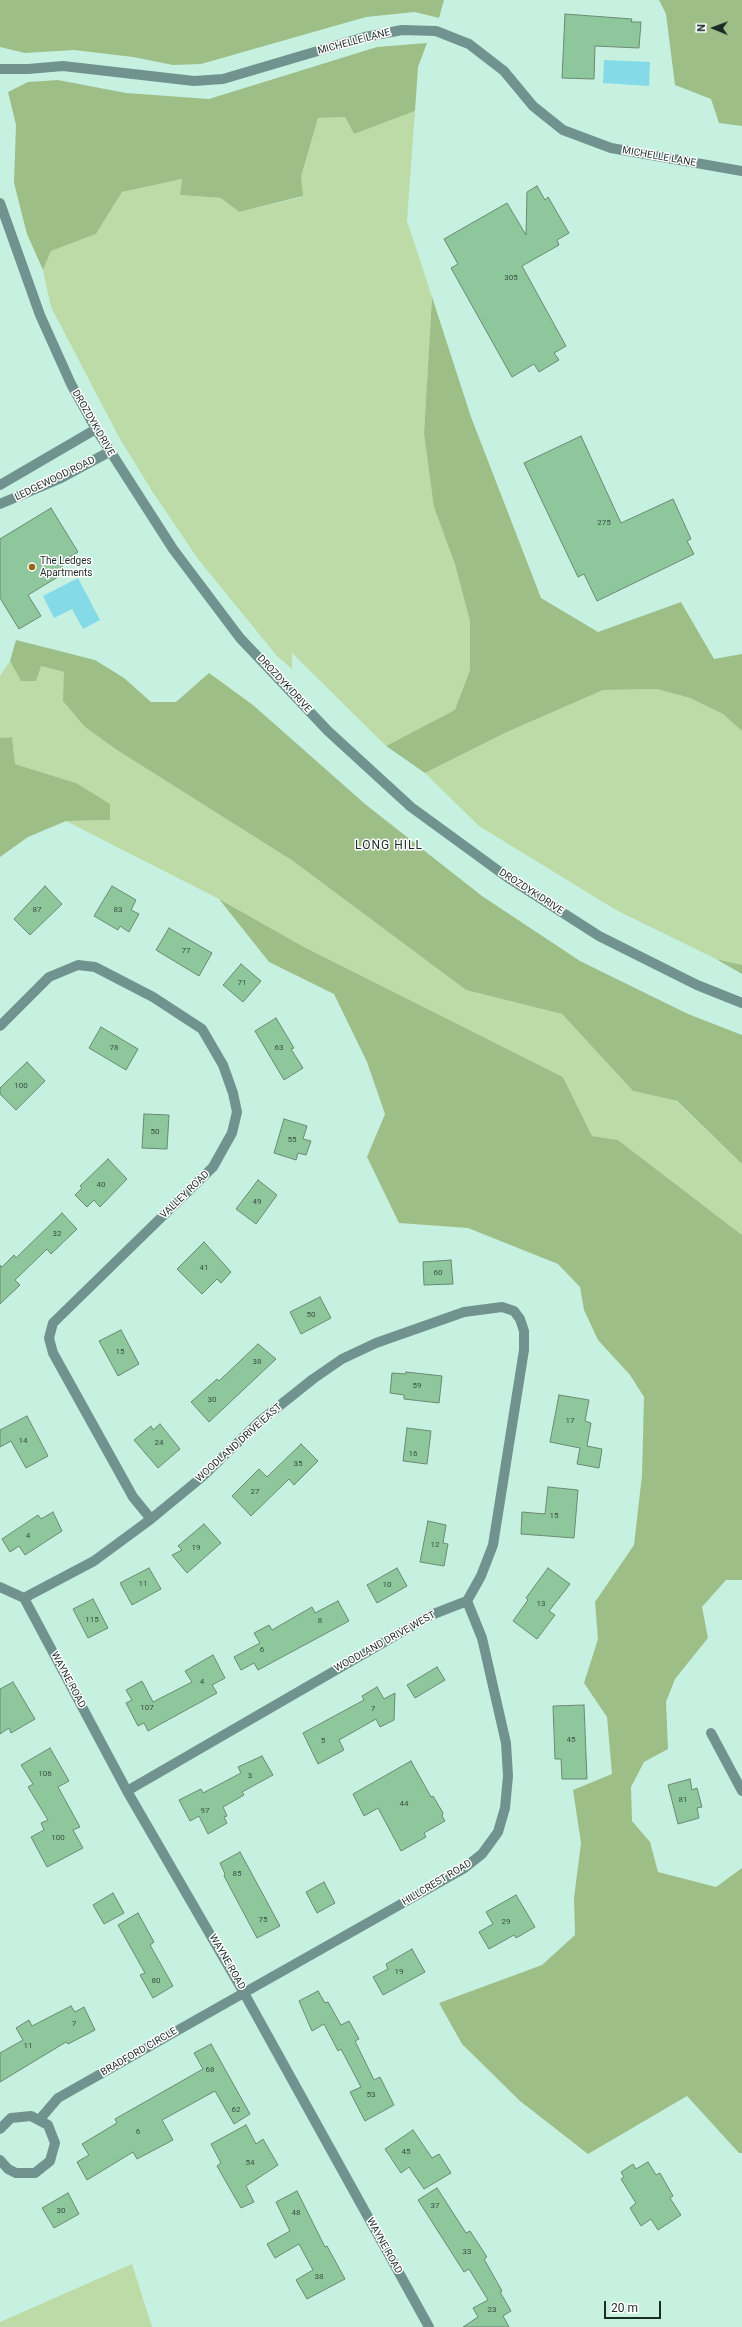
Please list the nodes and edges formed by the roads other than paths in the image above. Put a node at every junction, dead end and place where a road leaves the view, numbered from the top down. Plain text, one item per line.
1 (0, 69) edge
2 (742, 171) edge
3 (0, 203) edge
4 (96, 429) junction
5 (109, 452) junction
6 (0, 485) edge
7 (0, 504) edge
8 (742, 1003) edge
9 (0, 1026) edge
10 (151, 1518) junction
11 (0, 1586) edge
12 (24, 1598) junction
13 (467, 1601) junction
14 (711, 1733) dead end
15 (127, 1791) junction
16 (742, 1791) edge
17 (244, 1993) junction
18 (40, 2119) junction
19 (0, 2130) edge
20 (0, 2160) edge
21 (429, 2327) edge

1 - 2 street, MICHELLE LANE
3 - 4 street, DROZDYK DRIVE
4 - 5 street, DROZDYK DRIVE
4 - 6 street, LEDGEWOOD ROAD
5 - 7 street, LEDGEWOOD ROAD
5 - 8 street, DROZDYK DRIVE
9 - 10 street, VALLEY ROAD
10 - 12 street, WOODLAND DRIVE EAST
10 - 13 street, WOODLAND DRIVE EAST
11 - 12 street
12 - 15 street, WAYNE ROAD
13 - 15 street, WOODLAND DRIVE WEST
13 - 17 street, HILLCREST ROAD
14 - 16 street
15 - 17 street, WAYNE ROAD
17 - 18 street, BRADFORD CIRCLE
17 - 21 street, WAYNE ROAD
18 - 19 street
18 - 20 street

